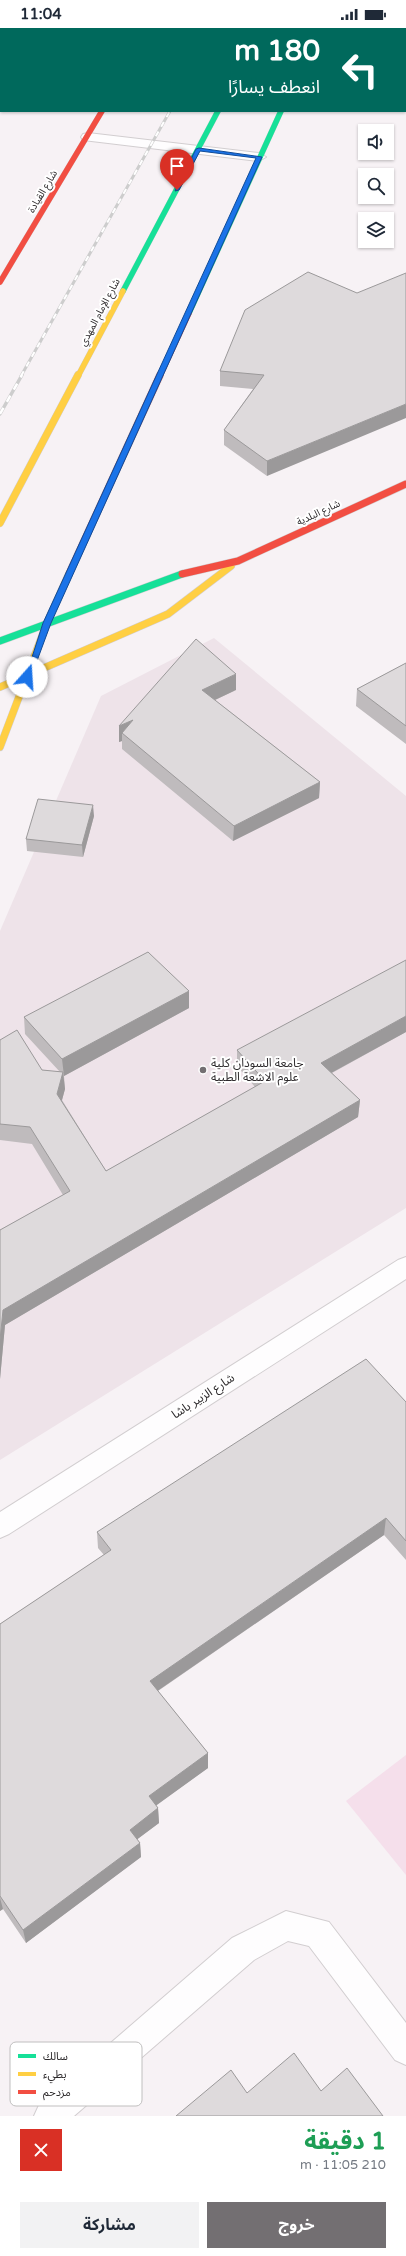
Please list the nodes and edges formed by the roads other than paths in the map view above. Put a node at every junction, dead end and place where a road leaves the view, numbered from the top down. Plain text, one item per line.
1 (101, 112) edge
2 (218, 112) edge
3 (281, 112) edge
4 (88, 137) junction
5 (199, 149) junction
6 (259, 157) junction
7 (0, 282) edge
8 (406, 484) edge
9 (0, 524) edge
10 (238, 561) junction
11 (47, 623) junction
12 (0, 641) edge
13 (27, 677) junction
14 (0, 687) edge
15 (0, 747) edge
16 (406, 1267) edge
17 (0, 1526) edge
18 (136, 2042) edge
19 (406, 2049) edge
20 (62, 2106) edge
21 (50, 2116) edge

1 - 4 main road, شارع القيادة
2 - 5 main road, شارع الإمام المهدي
3 - 6 main road
4 - 5 street
4 - 7 main road, شارع القيادة
5 - 6 street
5 - 9 main road, شارع الإمام المهدي
6 - 11 main road
8 - 10 main road, شارع البلدية
10 - 11 main road
10 - 13 main road
11 - 12 main road
11 - 13 main road
13 - 14 main road
13 - 15 main road
16 - 17 street, شارع الزبير باشا
18 - 19 street
20 - 21 street

